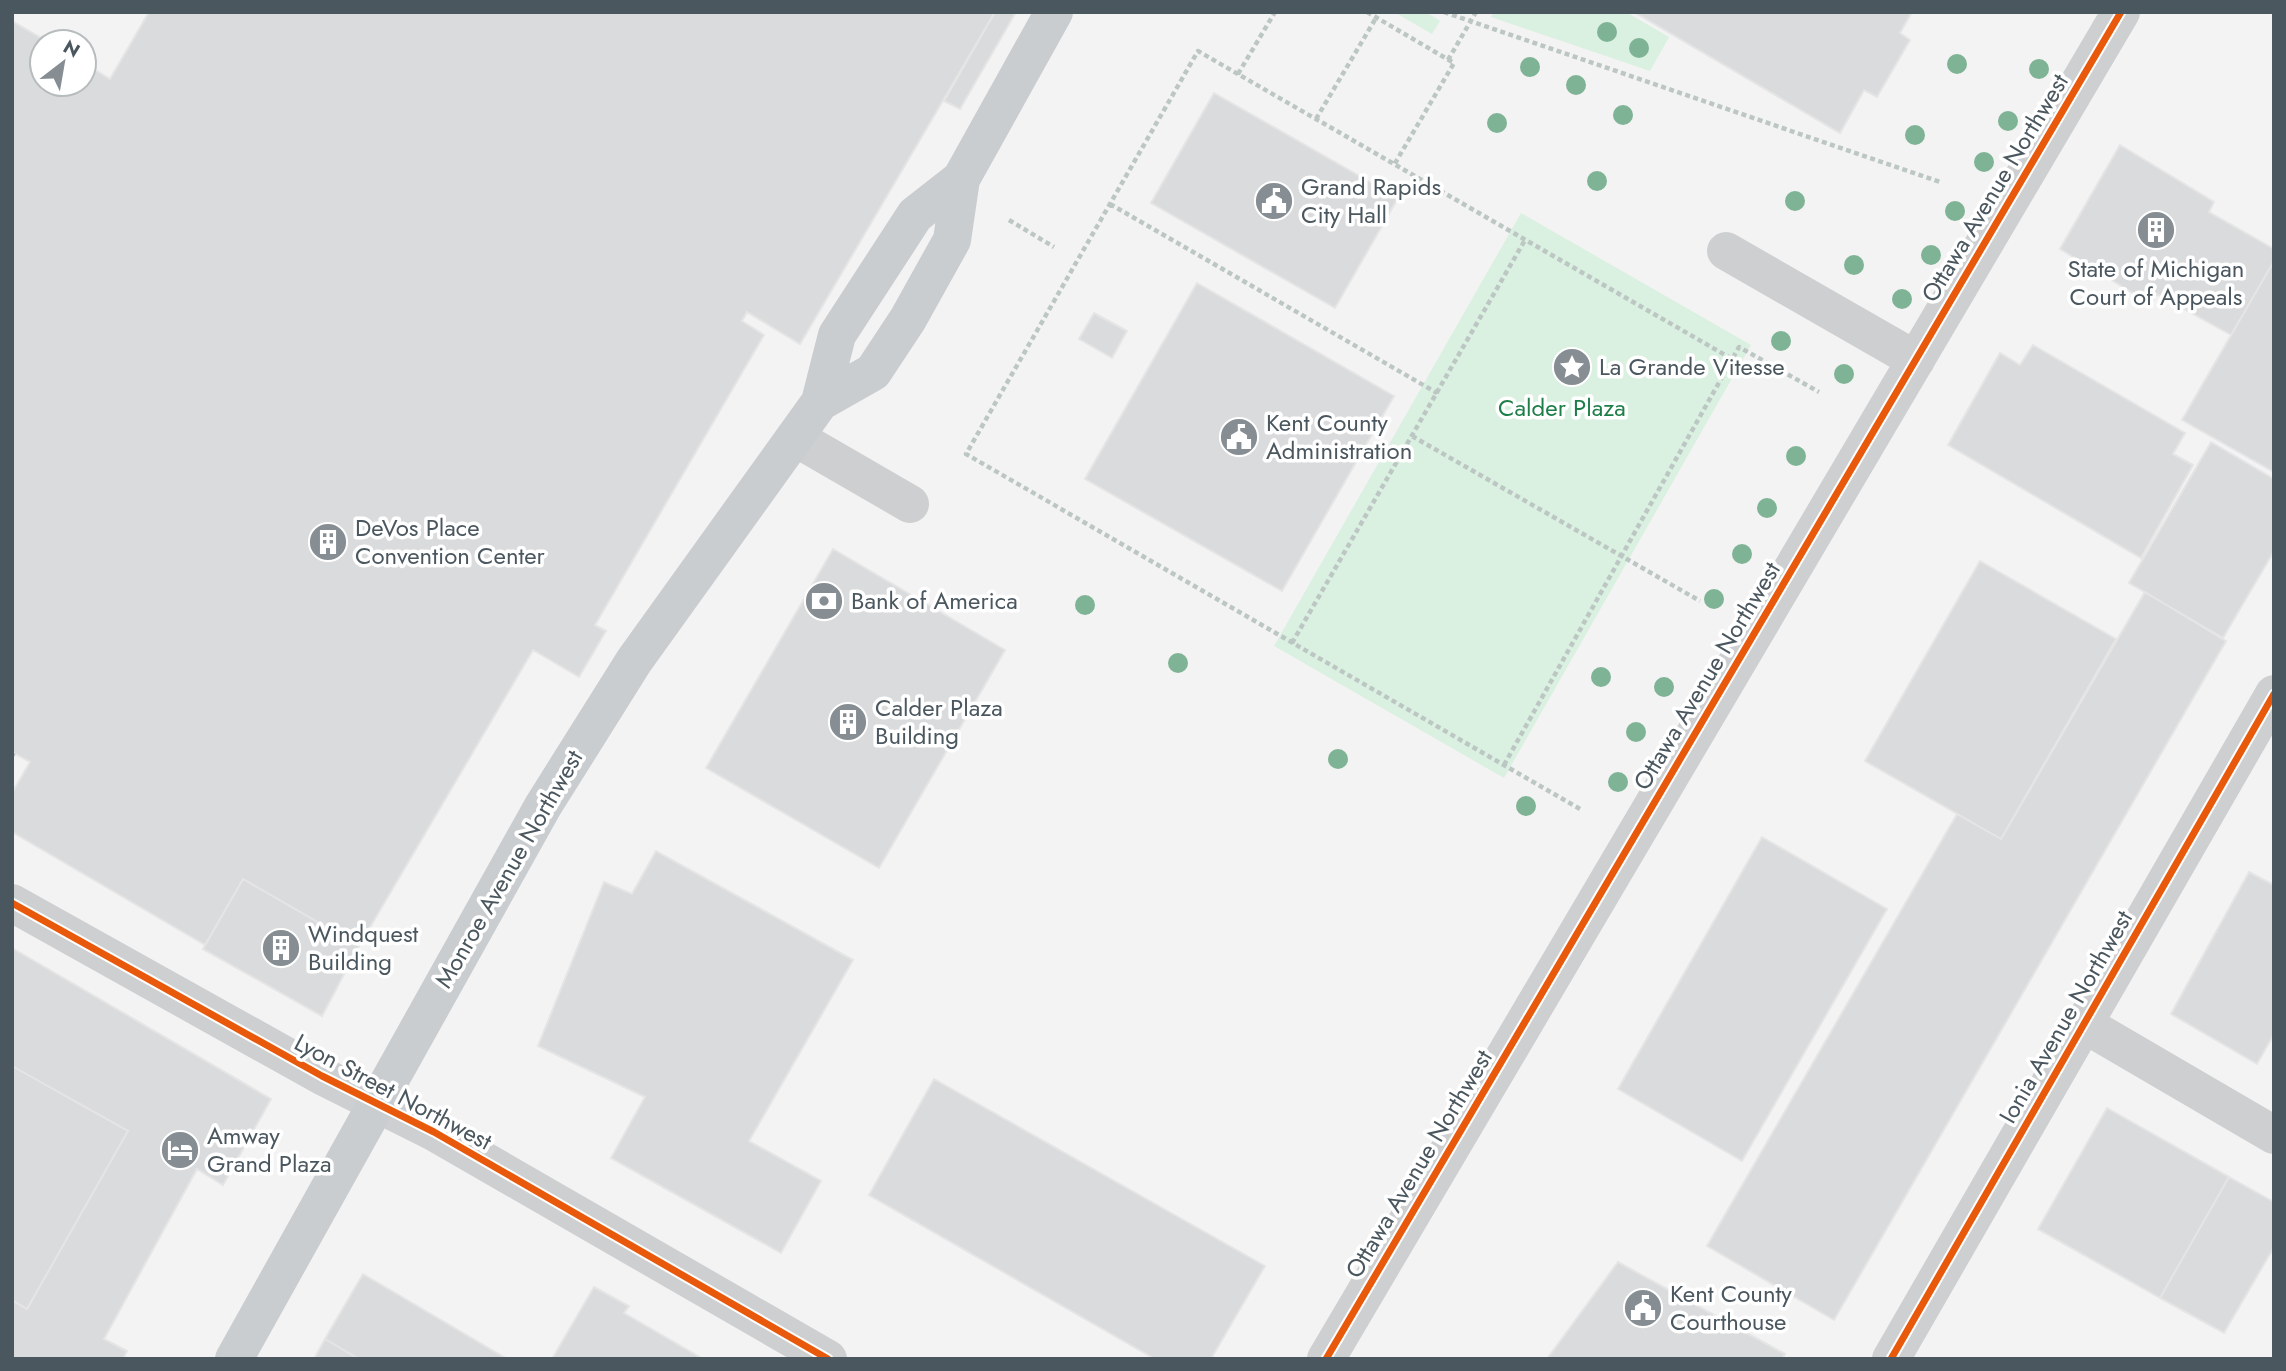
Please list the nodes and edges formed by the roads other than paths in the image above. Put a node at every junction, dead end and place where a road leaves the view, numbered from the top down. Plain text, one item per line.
1 (1054, 12) edge
2 (2121, 12) edge
3 (961, 179) junction
4 (1726, 251) dead end
5 (1916, 360) junction
6 (820, 402) junction
7 (796, 438) junction
8 (910, 504) dead end
9 (2274, 694) edge
10 (12, 903) edge
11 (2084, 1024) junction
12 (375, 1105) junction
13 (2274, 1135) edge
14 (234, 1359) edge
15 (828, 1359) edge
16 (1326, 1359) edge
17 (1891, 1359) edge

1 - 3 main road, Monroe Avenue Northwest
2 - 5 street, Ottawa Avenue Northwest
3 - 6 main road, Monroe Avenue Northwest
3 - 6 main road, Monroe Avenue Northwest
4 - 5 street
5 - 16 street, Ottawa Avenue Northwest
6 - 7 main road, Monroe Avenue Northwest
7 - 8 street
7 - 12 main road, Monroe Avenue Northwest
9 - 11 street, Ionia Avenue Northwest
10 - 12 street, Lyon Street Northwest
11 - 13 street
11 - 17 street, Ionia Avenue Northwest
12 - 14 main road, Monroe Avenue Northwest
12 - 15 street, Lyon Street Northwest

